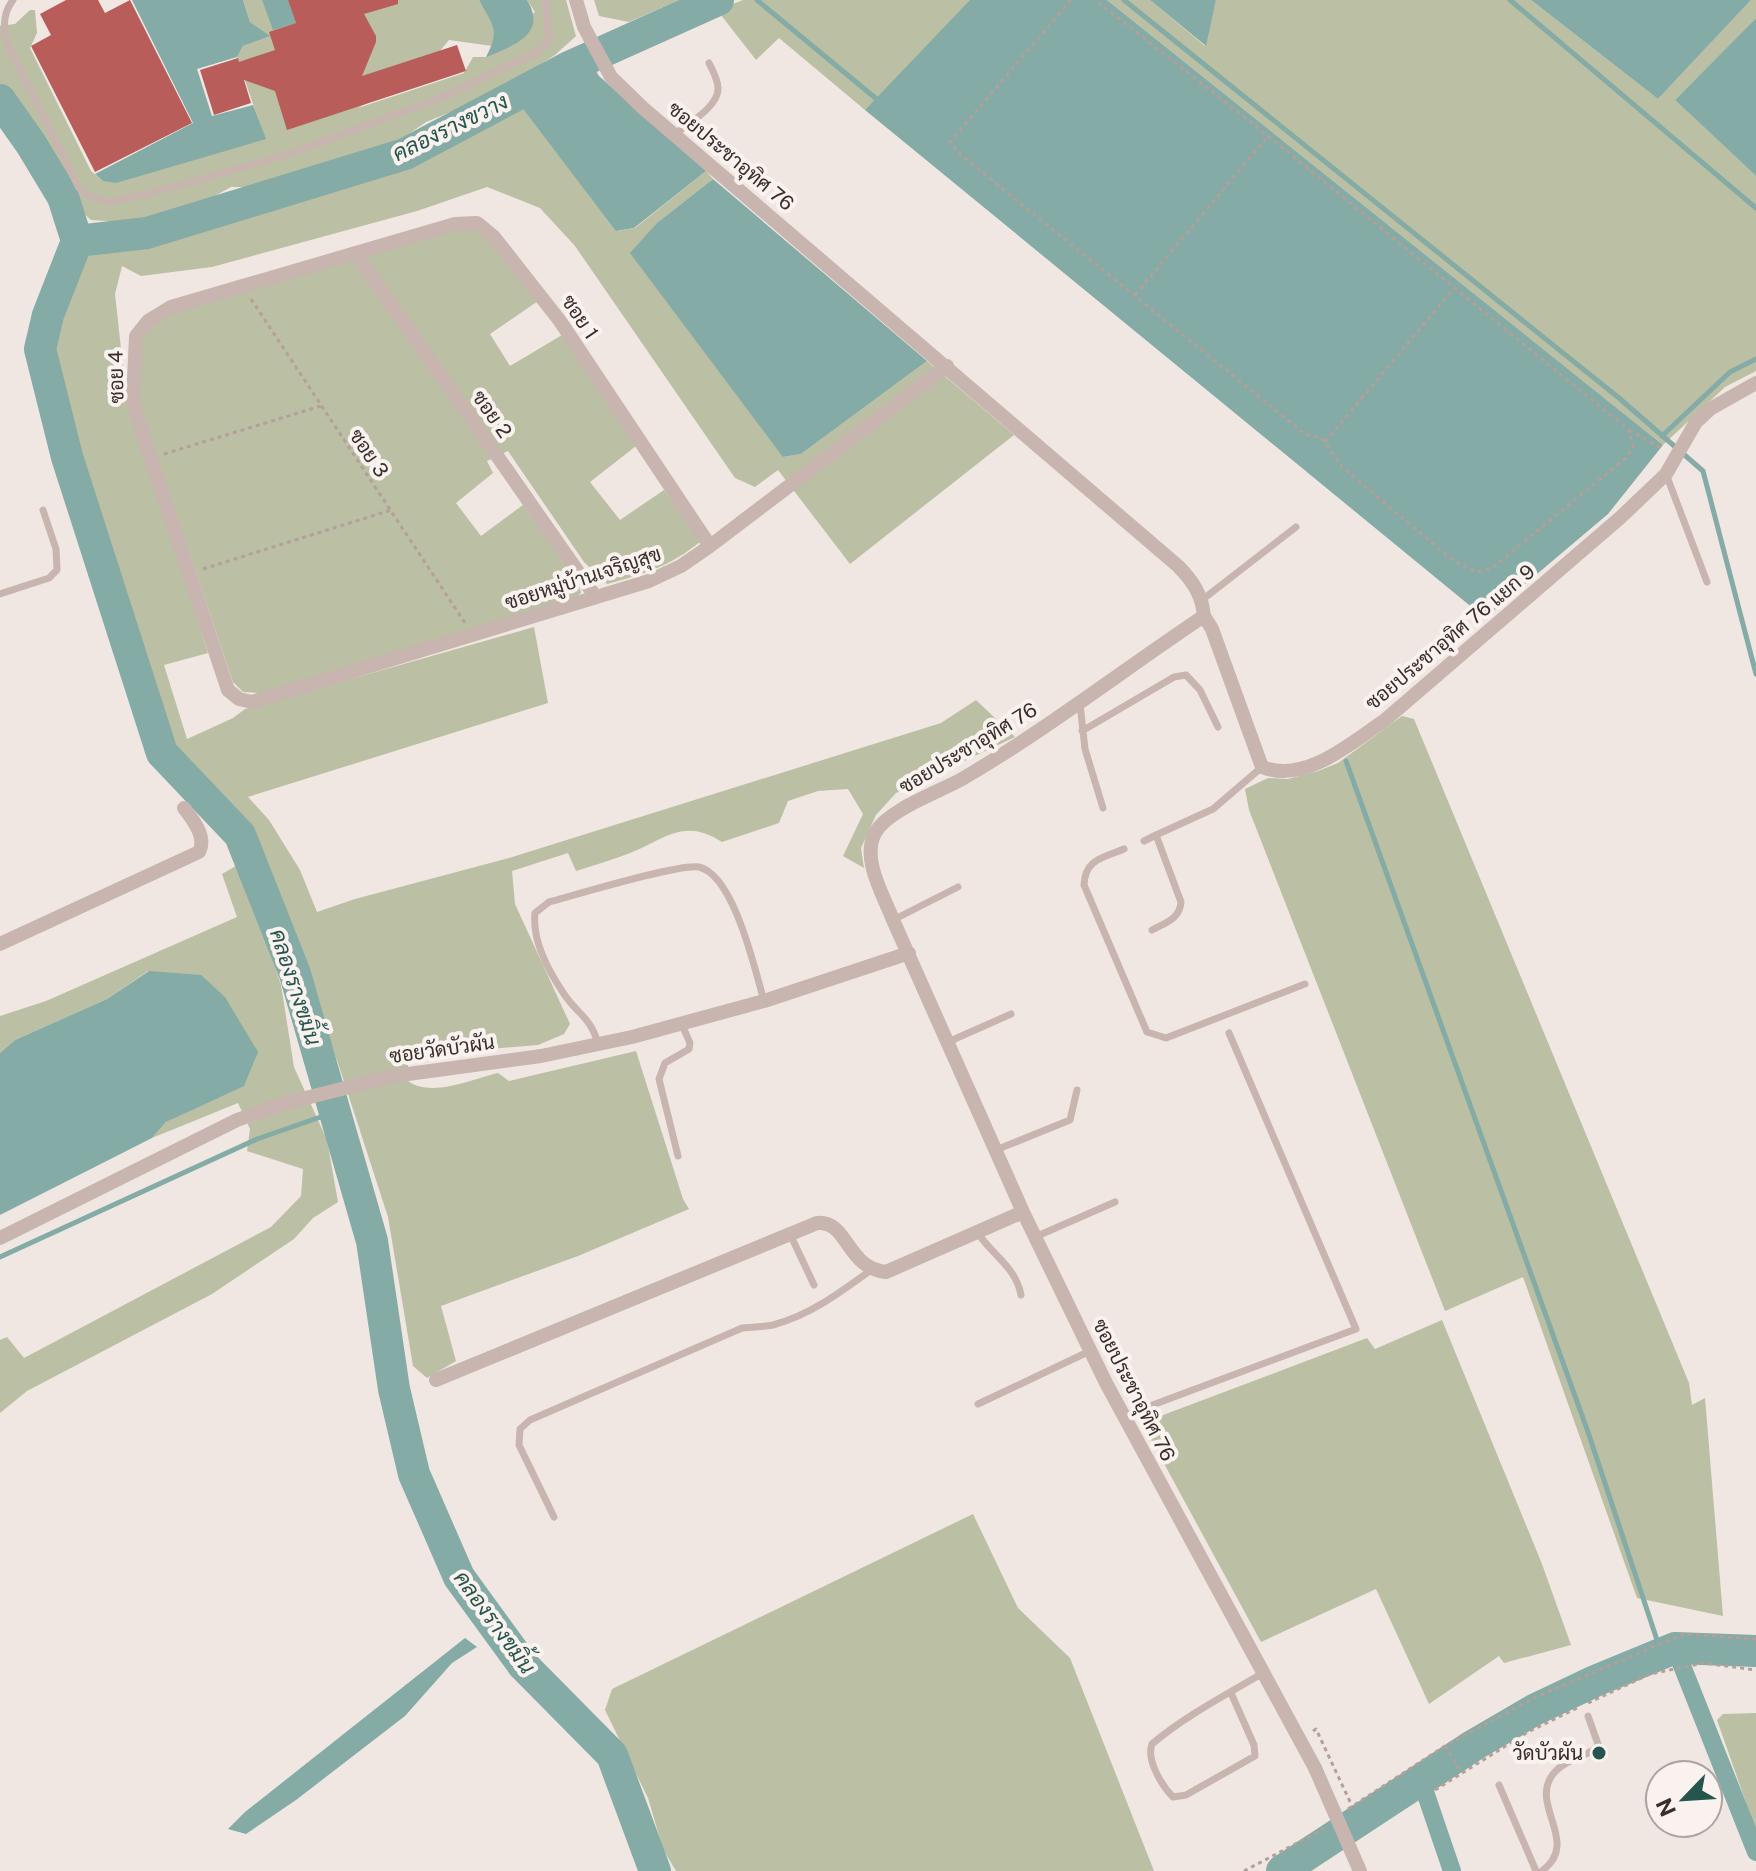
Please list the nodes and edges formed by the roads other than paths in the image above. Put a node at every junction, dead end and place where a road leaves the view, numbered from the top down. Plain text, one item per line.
1 (13, 0) edge
2 (546, 0) edge
3 (576, 0) edge
4 (709, 63) dead end
5 (674, 135) junction
6 (356, 254) junction
7 (947, 366) junction
8 (1756, 383) edge
9 (1666, 474) junction
10 (43, 510) dead end
11 (1296, 527) dead end
12 (710, 546) junction
13 (1707, 582) dead end
14 (0, 594) edge
15 (595, 596) junction
16 (1203, 608) junction
17 (228, 690) joint
18 (1080, 701) junction
19 (1218, 727) dead end
20 (1082, 731) junction
21 (1262, 767) junction
22 (184, 808) dead end
23 (1103, 808) dead end
24 (1156, 835) junction
25 (1144, 841) dead end
26 (1124, 849) dead end
27 (958, 887) dead end
28 (893, 920) junction
29 (1152, 930) dead end
30 (0, 944) edge
31 (909, 953) junction
32 (1305, 984) dead end
33 (764, 1001) junction
34 (1011, 1014) dead end
35 (682, 1025) junction
36 (1229, 1033) dead end
37 (948, 1042) junction
38 (598, 1044) junction
39 (1077, 1090) dead end
40 (996, 1150) junction
41 (678, 1156) dead end
42 (1115, 1202) dead end
43 (1023, 1212) junction
44 (977, 1232) junction
45 (790, 1234) junction
46 (1035, 1237) junction
47 (0, 1238) edge
48 (871, 1270) junction
49 (814, 1285) dead end
50 (1021, 1295) dead end
51 (1090, 1351) junction
52 (436, 1380) dead end
53 (978, 1404) dead end
54 (1123, 1416) junction
55 (554, 1517) dead end
56 (1263, 1673) junction
57 (1231, 1693) junction
58 (1588, 1716) dead end
59 (1499, 1785) dead end
60 (1360, 1871) edge
61 (1536, 1871) edge
62 (1542, 1871) edge

1 - 2 lane
3 - 5 street, ซอยประชาอุทิศ 76
4 - 5 lane
5 - 7 street, ซอยประชาอุทิศ 76
6 - 12 street, ซอย 1
6 - 15 street, ซอย 2
6 - 17 street, ซอย 4
7 - 12 street, ซอยหมู่บ้านเจริญสุข
7 - 16 street, ซอยประชาอุทิศ 76
8 - 9 street, ซอยประชาอุทิศ 76 แยก 9
9 - 13 lane
9 - 21 street, ซอยประชาอุทิศ 76 แยก 9
10 - 14 lane
11 - 16 lane
12 - 15 street, ซอยหมู่บ้านเจริญสุข
15 - 17 street, ซอยหมู่บ้านเจริญสุข
16 - 18 street, ซอยประชาอุทิศ 76
16 - 21 street
18 - 20 lane
18 - 28 street, ซอยประชาอุทิศ 76
19 - 20 lane
20 - 23 lane
21 - 24 lane
22 - 30 street
24 - 25 lane
24 - 29 lane
26 - 32 lane
27 - 28 lane
28 - 31 street, ซอยประชาอุทิศ 76
31 - 33 street, ซอยวัดบัวผัน
31 - 37 street, ซอยประชาอุทิศ 76
33 - 35 street, ซอยวัดบัวผัน
33 - 38 lane
34 - 37 lane
35 - 38 street, ซอยวัดบัวผัน
35 - 41 lane
36 - 54 lane
37 - 40 street, ซอยประชาอุทิศ 76
38 - 47 street, ซอยวัดบัวผัน
39 - 40 lane
40 - 43 street, ซอยประชาอุทิศ 76
42 - 46 lane
43 - 44 street
43 - 46 street, ซอยประชาอุทิศ 76
44 - 48 street
44 - 50 lane
45 - 48 street
45 - 49 lane
45 - 52 street
46 - 51 street, ซอยประชาอุทิศ 76
48 - 55 lane
51 - 53 lane
51 - 54 street, ซอยประชาอุทิศ 76
54 - 56 street, ซอยประชาอุทิศ 76
56 - 57 lane
56 - 60 street, ซอยประชาอุทิศ 76, bridge
57 - 57 lane
58 - 62 lane
59 - 61 lane

